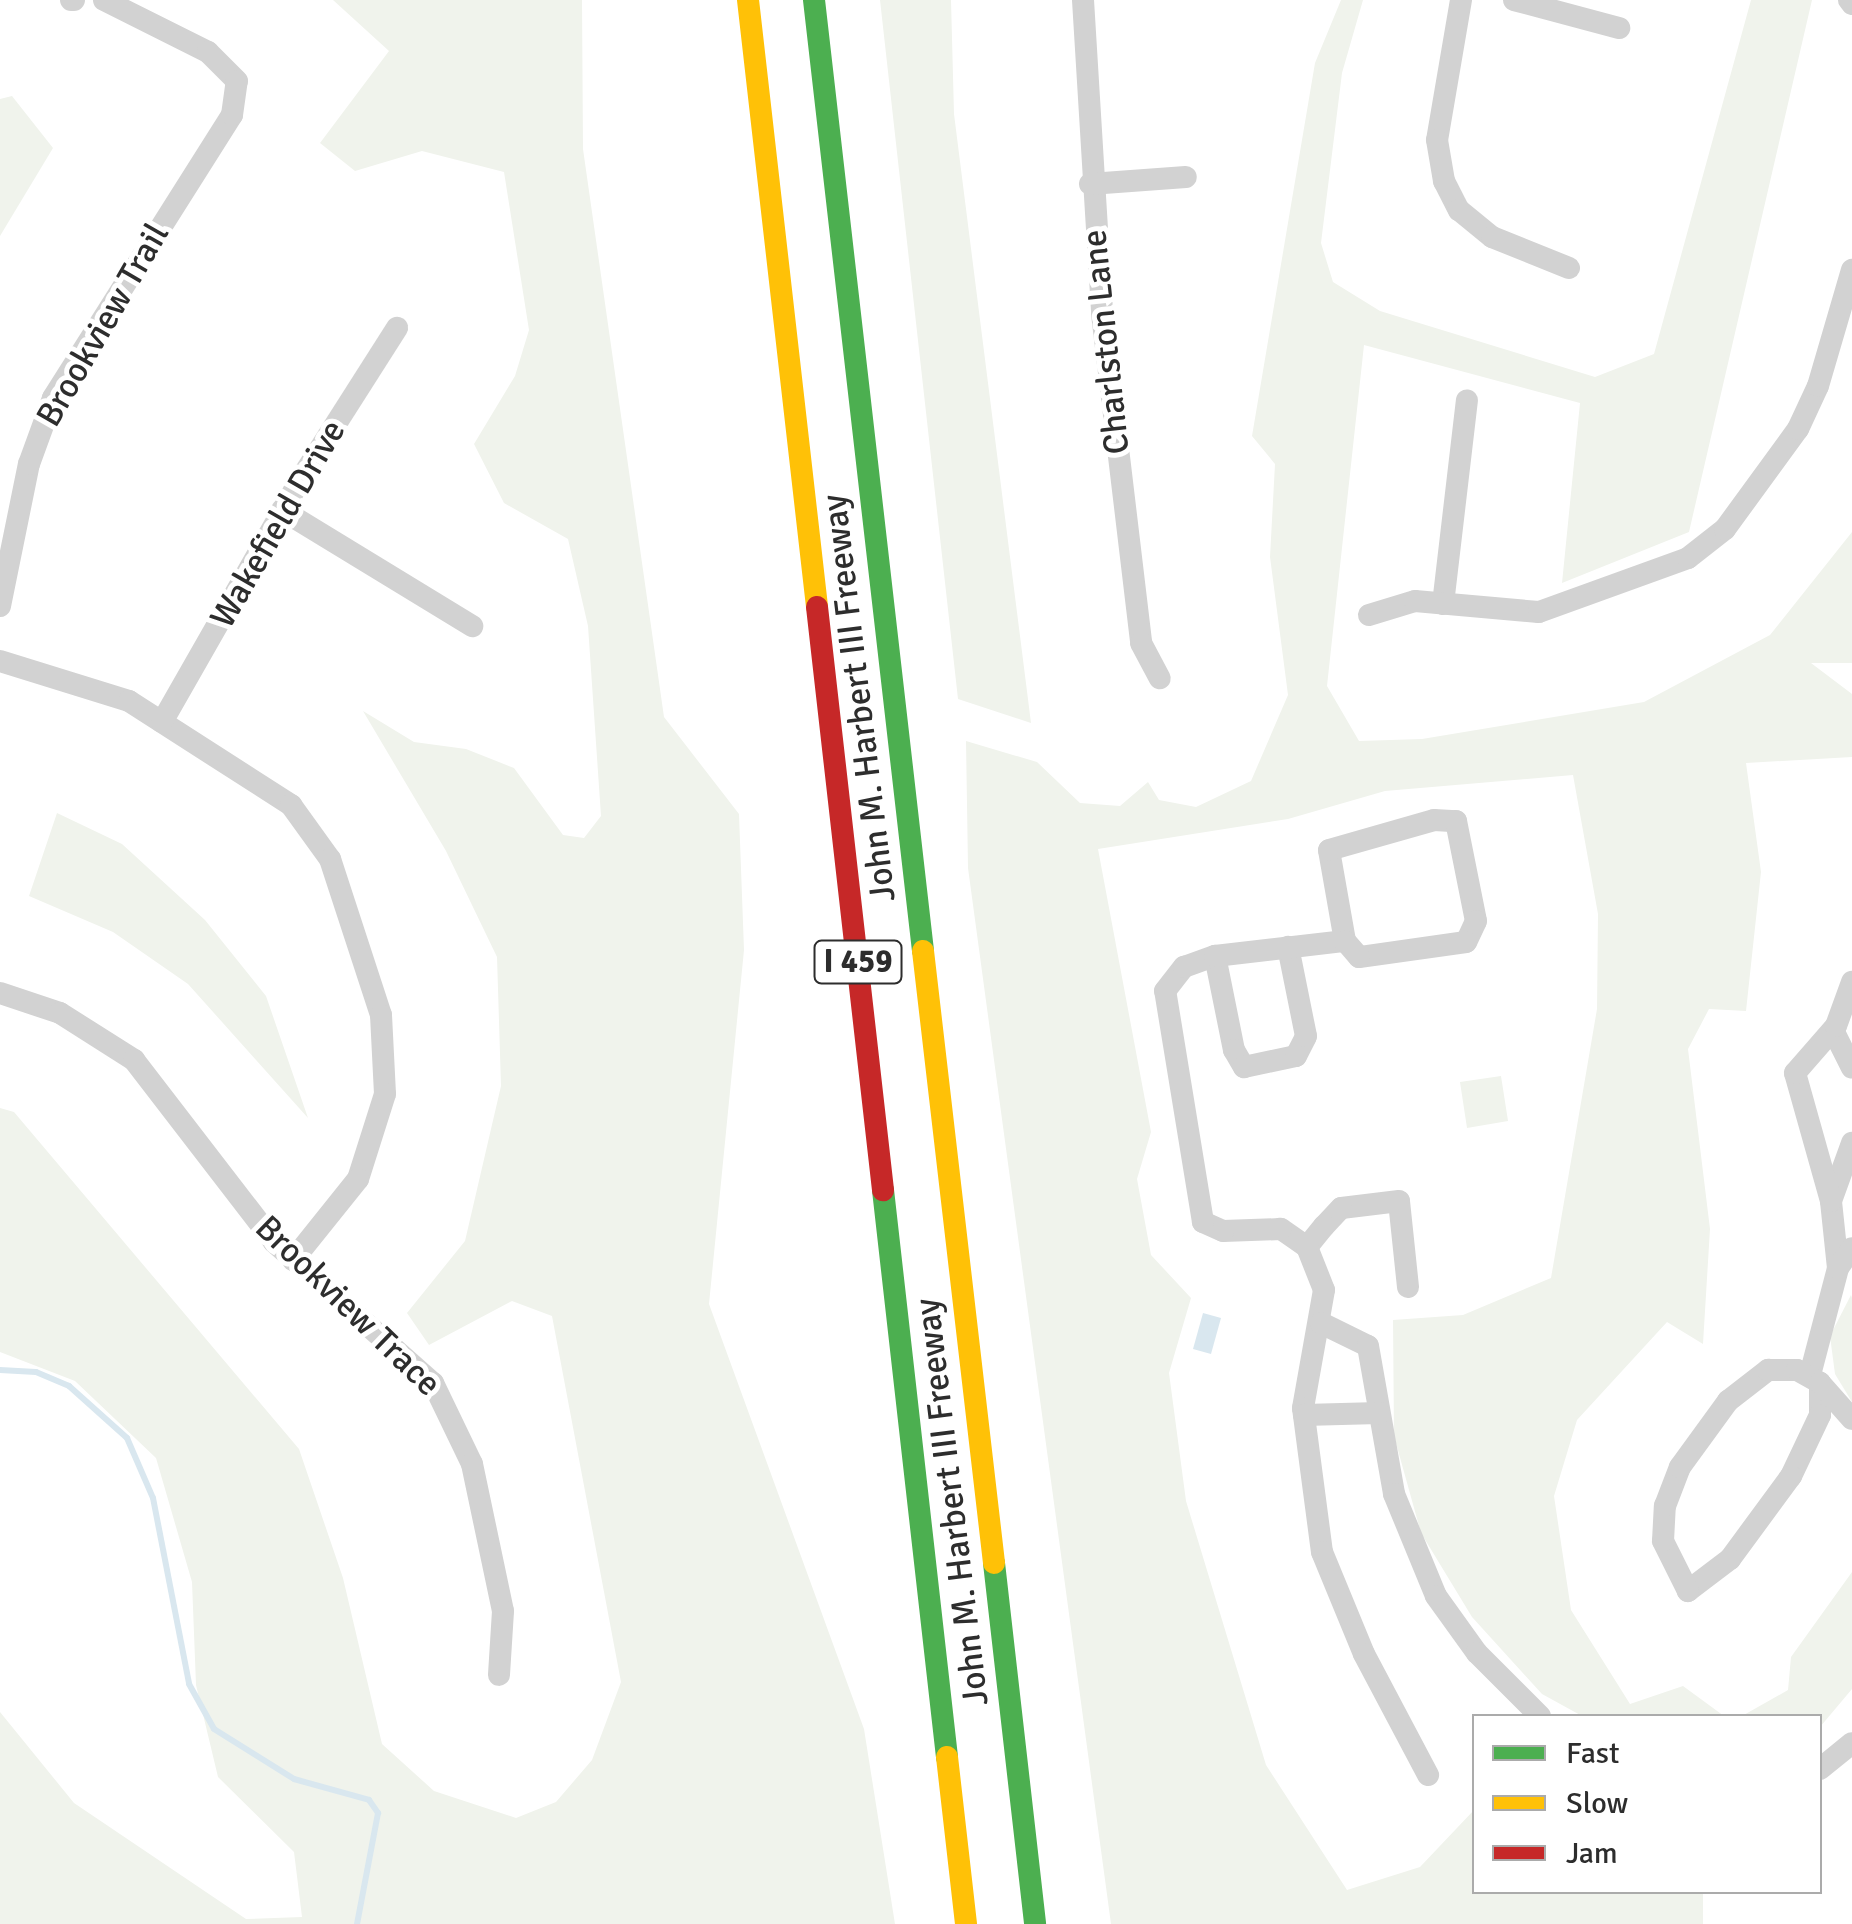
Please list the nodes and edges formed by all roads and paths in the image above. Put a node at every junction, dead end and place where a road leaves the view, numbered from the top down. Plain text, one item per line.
1 (104, 0) edge
2 (748, 0) edge
3 (814, 0) edge
4 (1083, 0) edge
5 (1460, 0) edge
6 (1514, 0) edge
7 (1620, 28) dead end
8 (1186, 176) dead end
9 (1090, 184) junction
10 (1569, 268) dead end
11 (1852, 270) edge
12 (397, 328) dead end
13 (1467, 400) dead end
14 (282, 510) junction
15 (1443, 604) junction
16 (0, 606) edge
17 (1370, 615) dead end
18 (472, 626) dead end
19 (0, 661) edge
20 (1160, 678) dead end
21 (162, 722) junction
22 (1345, 941) junction
23 (1288, 947) junction
24 (1216, 956) junction
25 (1852, 982) edge
26 (0, 992) edge
27 (1833, 1030) junction
28 (1852, 1068) edge
29 (1852, 1143) edge
30 (1831, 1201) junction
31 (1307, 1247) junction
32 (1852, 1248) edge
33 (293, 1260) junction
34 (1838, 1268) junction
35 (1408, 1287) dead end
36 (1320, 1323) junction
37 (1815, 1379) junction
38 (1380, 1413) junction
39 (1304, 1415) junction
40 (1852, 1419) edge
41 (499, 1675) dead end
42 (1538, 1714) edge
43 (1852, 1743) edge
44 (1822, 1767) edge
45 (1428, 1775) dead end
46 (1034, 1918) edge
47 (966, 1924) edge

1 - 16 street, Brookview Trail
2 - 47 highway, John M. Harbert III Freeway / I 459
3 - 46 highway, John M. Harbert III Freeway / I 459
4 - 9 street, Charlston Lane
5 - 10 street
6 - 7 street
8 - 9 street
9 - 20 street, Charlston Lane
11 - 15 street
12 - 14 street, Wakefield Drive
13 - 15 street
14 - 18 street
14 - 21 street, Wakefield Drive
15 - 17 street
19 - 21 street
21 - 33 street
22 - 22 street
22 - 23 street
23 - 24 street
23 - 24 street
24 - 31 street
25 - 27 street
26 - 33 street, Brookview Trace
27 - 28 street
27 - 30 street
29 - 30 street
30 - 34 street
31 - 35 street
31 - 36 street
32 - 34 street
33 - 41 street, Brookview Trace
34 - 37 street
36 - 38 street
36 - 39 street
37 - 37 street
37 - 40 street
38 - 39 street
38 - 42 street
39 - 45 street
43 - 44 street

